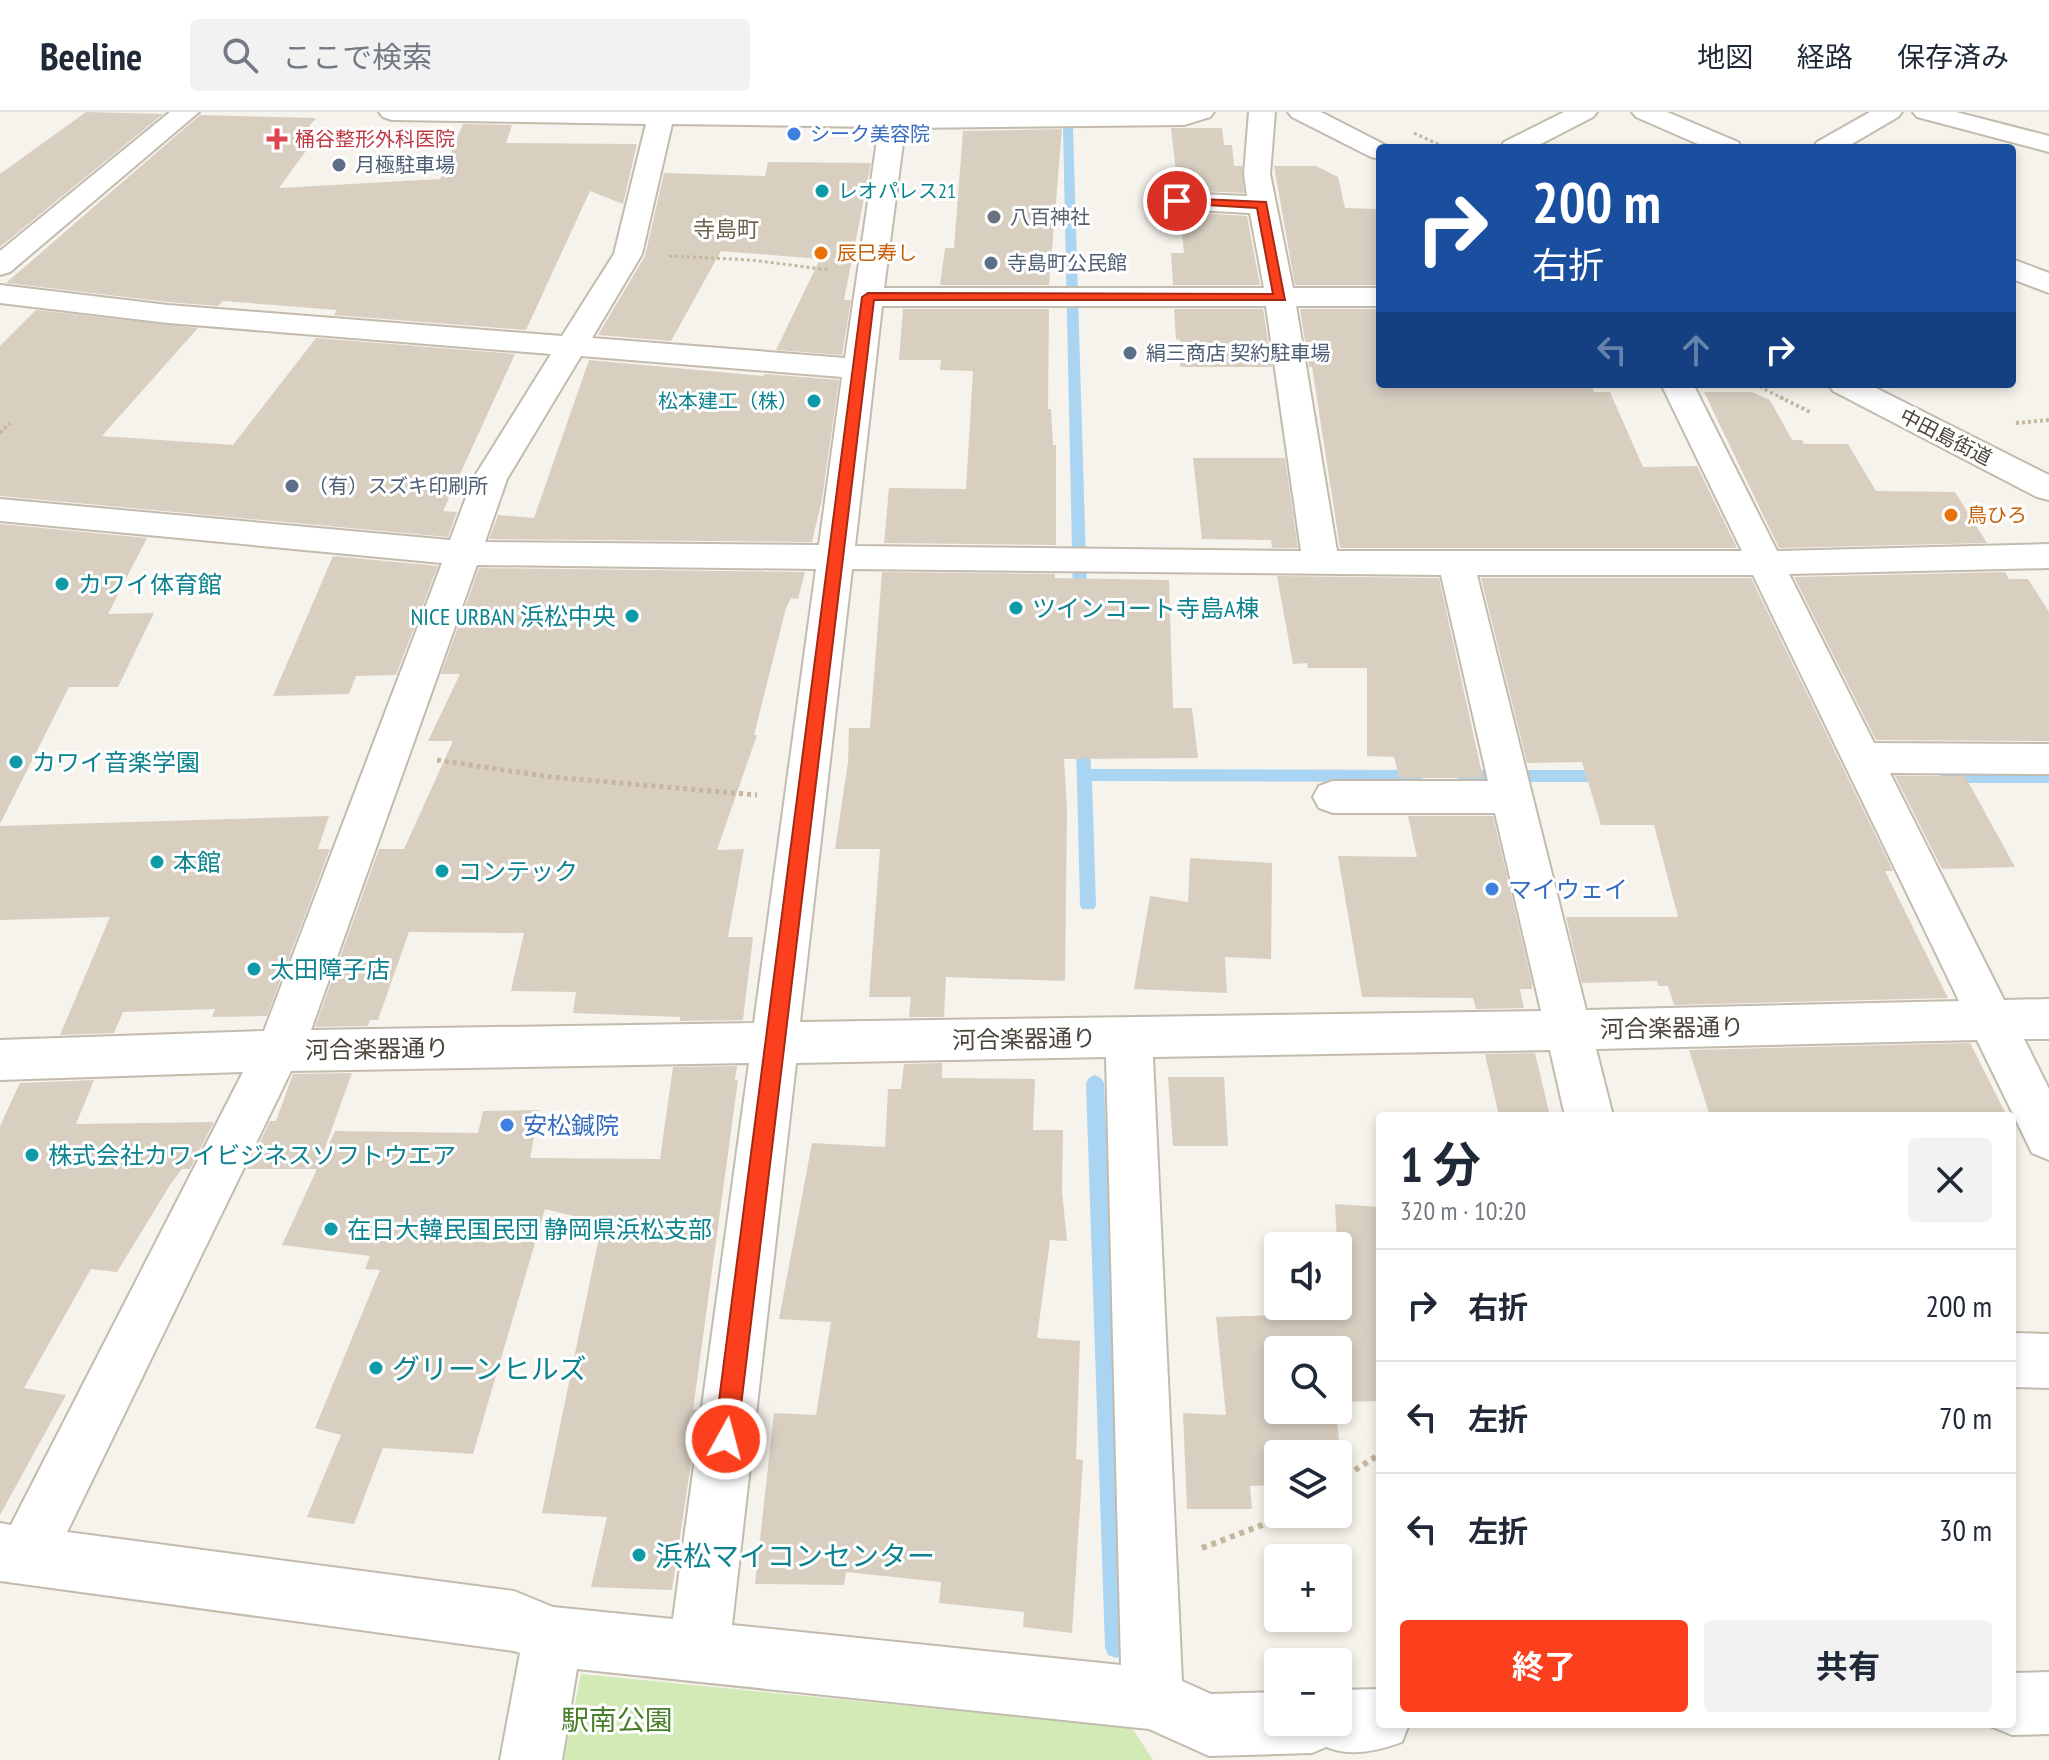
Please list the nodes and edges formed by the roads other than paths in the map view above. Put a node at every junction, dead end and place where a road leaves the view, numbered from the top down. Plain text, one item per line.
1 (186, 112) edge
2 (392, 112) edge
3 (1201, 112) edge
4 (1262, 112) edge
5 (1301, 112) edge
6 (1584, 112) edge
7 (1645, 112) edge
8 (1889, 112) edge
9 (1926, 112) edge
10 (640, 115) edge
11 (1103, 115) edge
12 (896, 116) edge
13 (1521, 144) edge
14 (1720, 144) edge
15 (1833, 144) edge
16 (2049, 144) edge
17 (1376, 149) edge
18 (1177, 201) dead end
19 (1262, 205) junction
20 (0, 266) edge
21 (2016, 270) edge
22 (2049, 284) edge
23 (869, 286) junction
24 (0, 294) edge
25 (1280, 297) junction
26 (1376, 297) edge
27 (568, 347) junction
28 (859, 369) junction
29 (1679, 388) edge
30 (1852, 388) edge
31 (1985, 456) junction
32 (2049, 459) edge
33 (2049, 489) edge
34 (0, 510) edge
35 (463, 553) junction
36 (2049, 556) edge
37 (835, 560) junction
38 (1321, 563) junction
39 (1456, 563) junction
40 (1762, 563) junction
41 (2049, 759) edge
42 (1867, 772) junction
43 (1508, 783) junction
44 (1333, 797) dead end
45 (2049, 1019) edge
46 (1993, 1020) junction
47 (1567, 1030) junction
48 (1129, 1038) junction
49 (775, 1042) junction
50 (279, 1051) junction
51 (0, 1060) edge
52 (1588, 1112) edge
53 (2049, 1138) edge
54 (2016, 1360) edge
55 (2049, 1361) edge
56 (13, 1554) edge
57 (553, 1637) junction
58 (699, 1652) junction
59 (1152, 1699) junction
60 (2049, 1703) edge
61 (2016, 1704) edge
62 (1376, 1720) edge
63 (1352, 1721) edge
64 (1264, 1731) edge
65 (1209, 1742) edge
66 (531, 1760) edge

1 - 20 street
2 - 10 street
3 - 11 street
4 - 19 street
5 - 17 street
6 - 13 street
7 - 14 street
8 - 15 street
9 - 16 street
10 - 12 street
10 - 27 street
11 - 12 street
12 - 23 street
18 - 19 street
19 - 25 street
21 - 22 street
23 - 25 street
23 - 28 street
24 - 27 street
25 - 26 street
25 - 38 street
27 - 28 street
27 - 35 street
28 - 37 street
29 - 40 street
30 - 31 street, 中田島街道
31 - 32 street
31 - 33 street, 中田島街道
34 - 35 street
35 - 37 street
35 - 50 street
36 - 40 street
37 - 38 street
37 - 49 street
38 - 39 street
39 - 40 street
39 - 43 street
40 - 42 street
41 - 42 street
42 - 46 street
43 - 44 street
43 - 47 street
45 - 46 street, 河合楽器通り
46 - 47 street, 河合楽器通り
46 - 53 street
47 - 48 street, 河合楽器通り
47 - 52 street
48 - 49 street, 河合楽器通り
48 - 59 street
49 - 50 street, 河合楽器通り
49 - 58 street
50 - 51 street, 河合楽器通り
50 - 56 street
54 - 55 street
56 - 57 street
57 - 58 street
57 - 66 street
58 - 59 street
59 - 65 street
60 - 61 street
62 - 63 street
64 - 65 street

